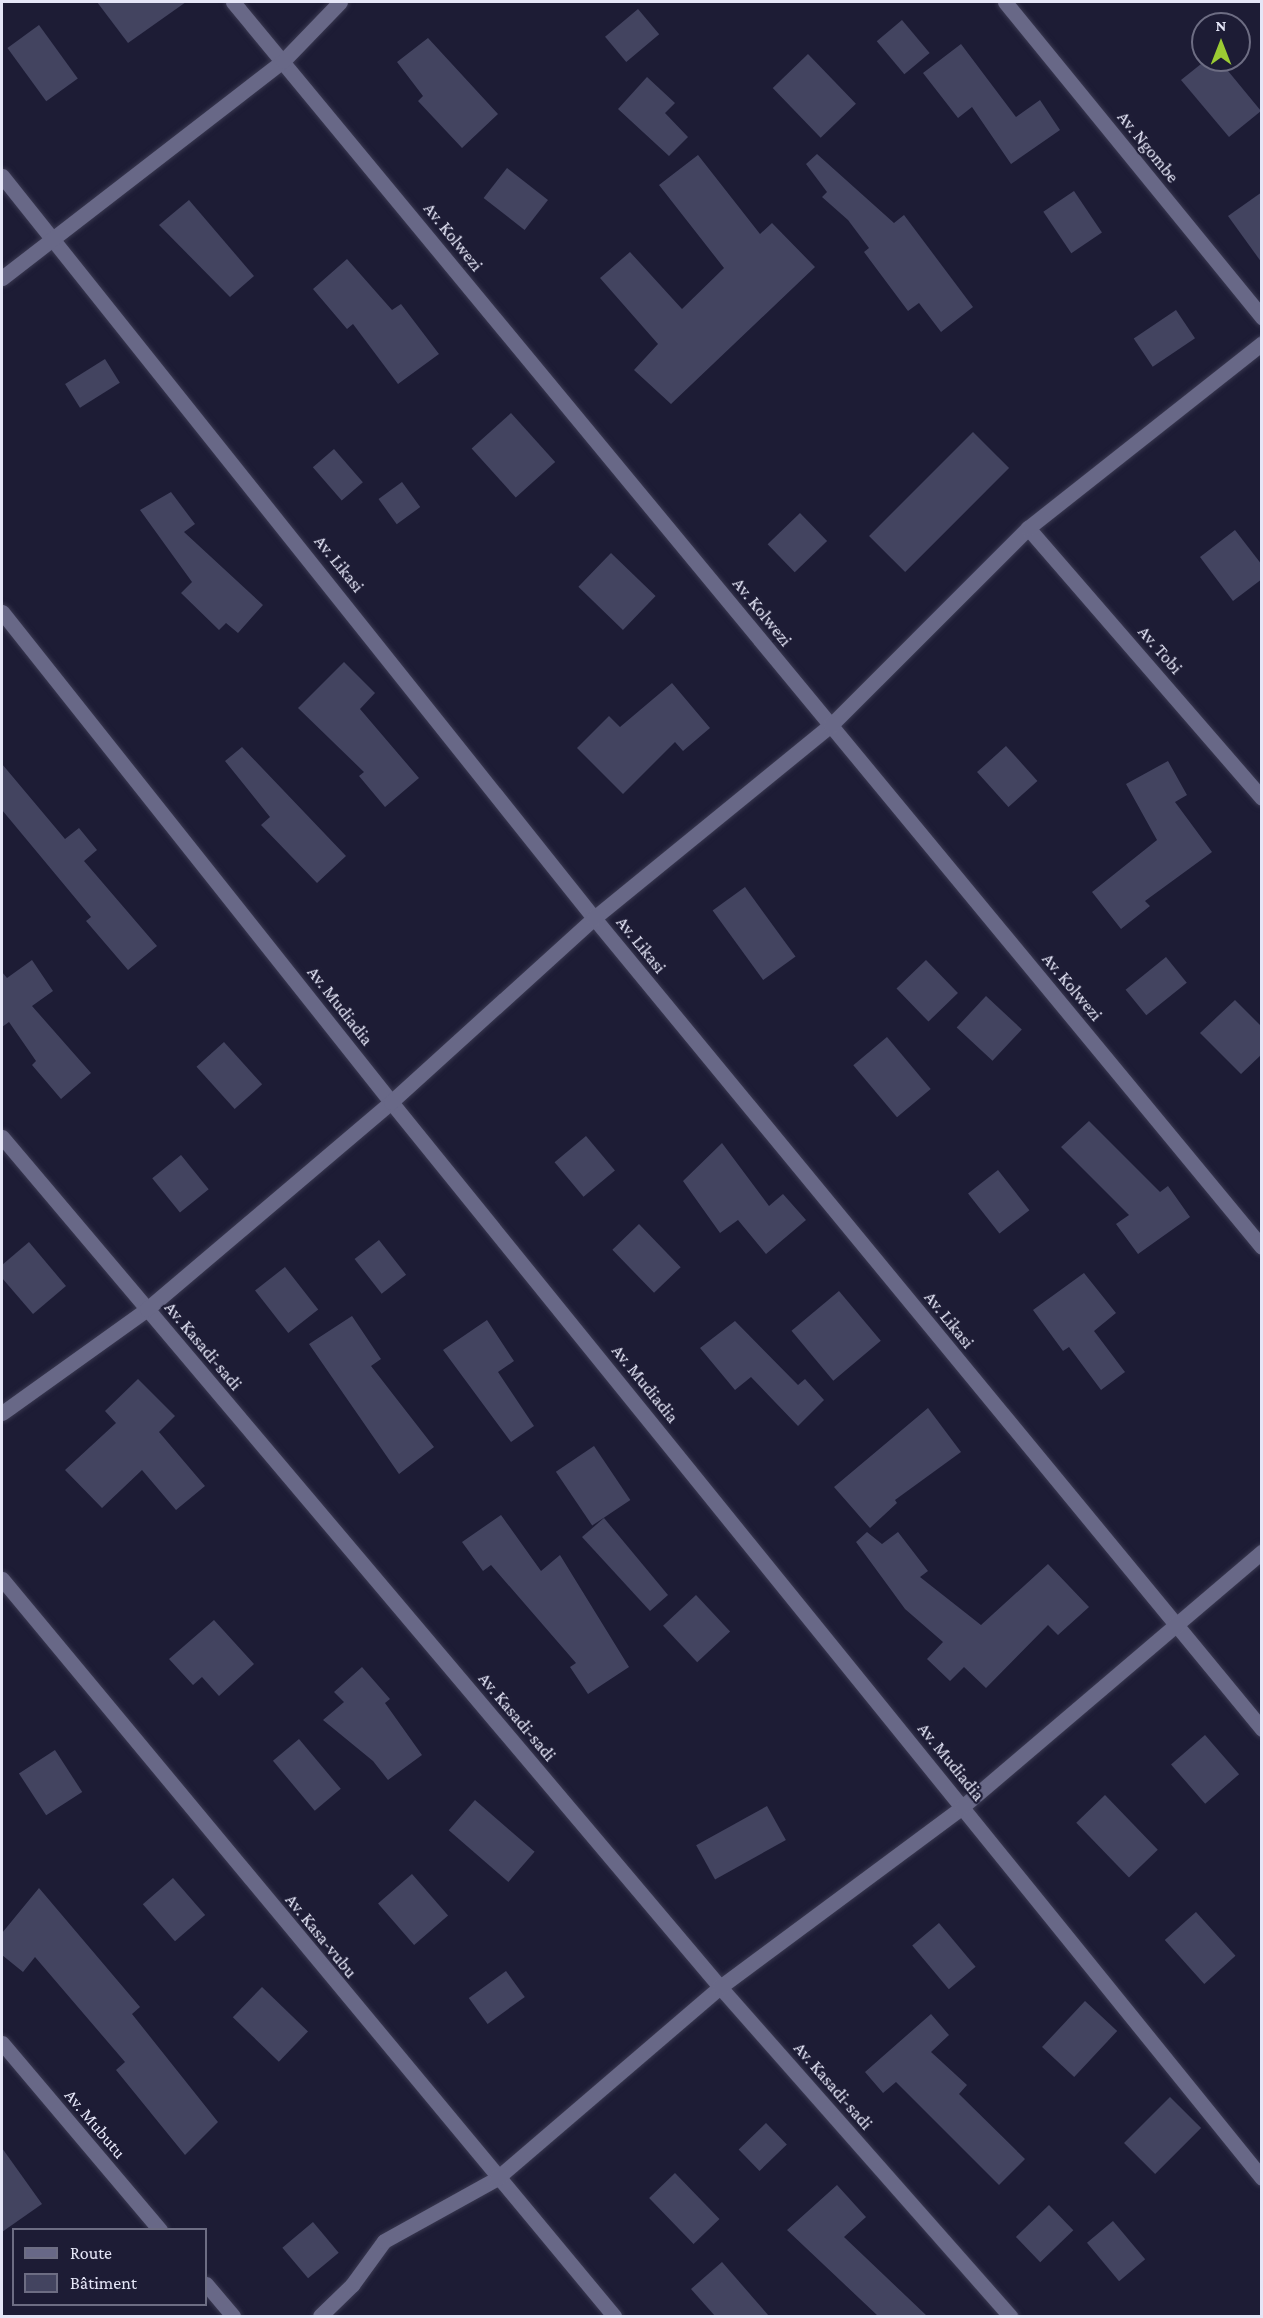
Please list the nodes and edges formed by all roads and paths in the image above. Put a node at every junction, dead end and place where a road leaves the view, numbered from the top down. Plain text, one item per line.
1 (234, 2) edge
2 (340, 2) edge
3 (1005, 2) edge
4 (283, 61) junction
5 (2, 176) edge
6 (52, 236) junction
7 (2, 278) edge
8 (1262, 316) edge
9 (1262, 343) edge
10 (1029, 528) junction
11 (2, 612) edge
12 (831, 726) junction
13 (1262, 798) edge
14 (594, 918) junction
15 (391, 1101) junction
16 (2, 1137) edge
17 (1262, 1247) edge
18 (147, 1309) junction
19 (2, 1413) edge
20 (1262, 1552) edge
21 (2, 1579) edge
22 (1174, 1626) junction
23 (1262, 1729) edge
24 (962, 1807) junction
25 (720, 1987) junction
26 (2, 2043) edge
27 (1262, 2178) edge
28 (496, 2179) junction
29 (159, 2228) edge
30 (207, 2284) edge
31 (233, 2316) edge
32 (320, 2316) edge
33 (614, 2316) edge
34 (1010, 2316) edge

1 - 4 street, Av. Kolwezi
2 - 4 street
3 - 8 street, Av. Ngombe
4 - 6 street
4 - 12 street, Av. Kolwezi
5 - 6 street, Av. Likasi
6 - 7 street
6 - 14 street, Av. Likasi
9 - 10 street
10 - 12 street
10 - 13 street, Av. Tobi
11 - 15 street, Av. Mudiadia
12 - 14 street
12 - 17 street, Av. Kolwezi
14 - 15 street
14 - 22 street, Av. Likasi
15 - 18 street
15 - 24 street, Av. Mudiadia
16 - 18 street, Av. Kasadi-sadi
18 - 19 street
18 - 25 street, Av. Kasadi-sadi
20 - 22 street
21 - 28 street, Av. Kasa-vubu
22 - 23 street, Av. Likasi
22 - 24 street
24 - 25 street
24 - 27 street, Av. Mudiadia
25 - 28 street
25 - 34 street, Av. Kasadi-sadi
26 - 29 street, Av. Mubutu
28 - 32 street
28 - 33 street, Av. Kasa-vubu
30 - 31 street

